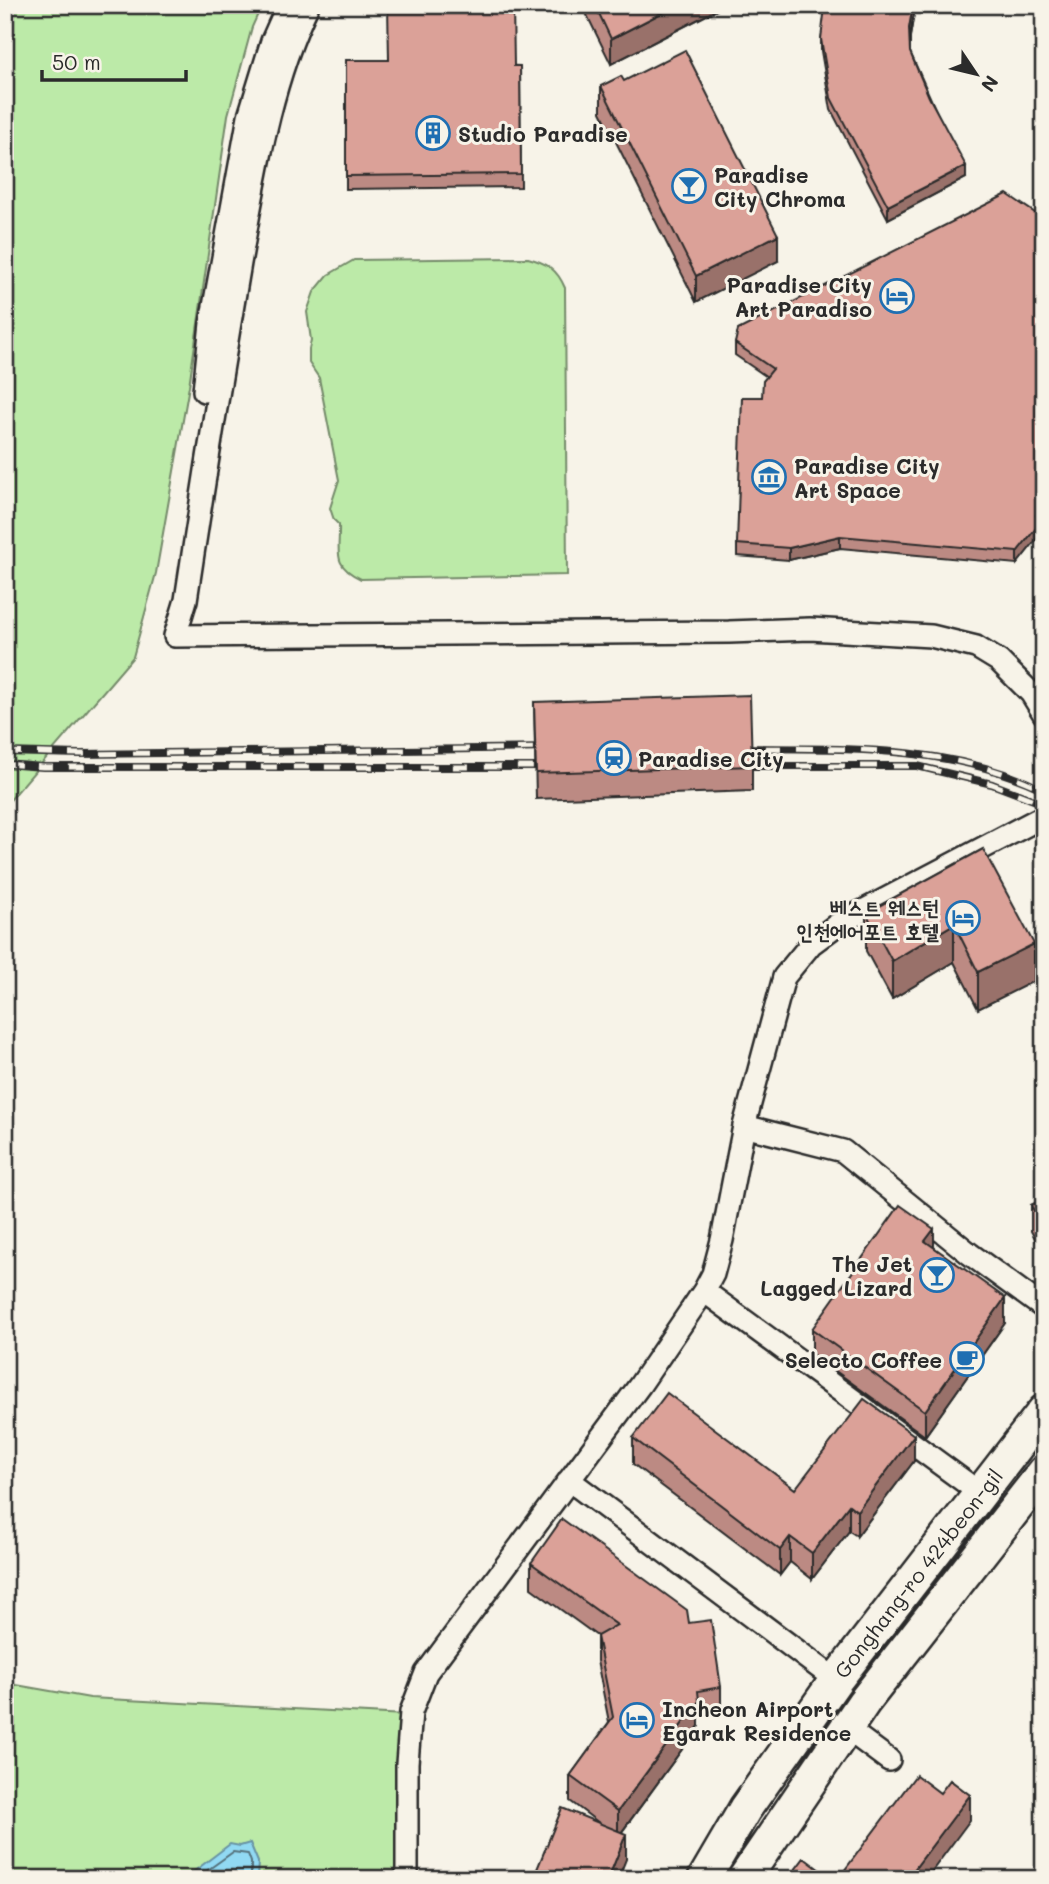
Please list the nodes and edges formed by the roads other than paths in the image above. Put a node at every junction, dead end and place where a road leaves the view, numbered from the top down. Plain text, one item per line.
1 (288, 5) edge
2 (308, 5) edge
3 (175, 636) junction
4 (1044, 714) edge
5 (1044, 816) edge
6 (744, 1126) junction
7 (704, 1291) junction
8 (1044, 1308) edge
9 (1044, 1411) edge
10 (1044, 1472) edge
11 (569, 1480) junction
12 (980, 1493) junction
13 (836, 1680) junction
14 (846, 1728) junction
15 (889, 1760) dead end
16 (407, 1879) edge
17 (704, 1879) edge
18 (744, 1879) edge

1 - 3 street
2 - 3 street
3 - 4 street
5 - 6 street
6 - 7 street
6 - 8 street
7 - 11 street
7 - 12 street
9 - 12 street, Gonghang-ro 424beon-gil
10 - 14 street, Gonghang-ro 424beon-gil
11 - 13 street
11 - 16 street
12 - 13 street, Gonghang-ro 424beon-gil
13 - 17 street, Gonghang-ro 424beon-gil
14 - 15 street
14 - 18 street, Gonghang-ro 424beon-gil

